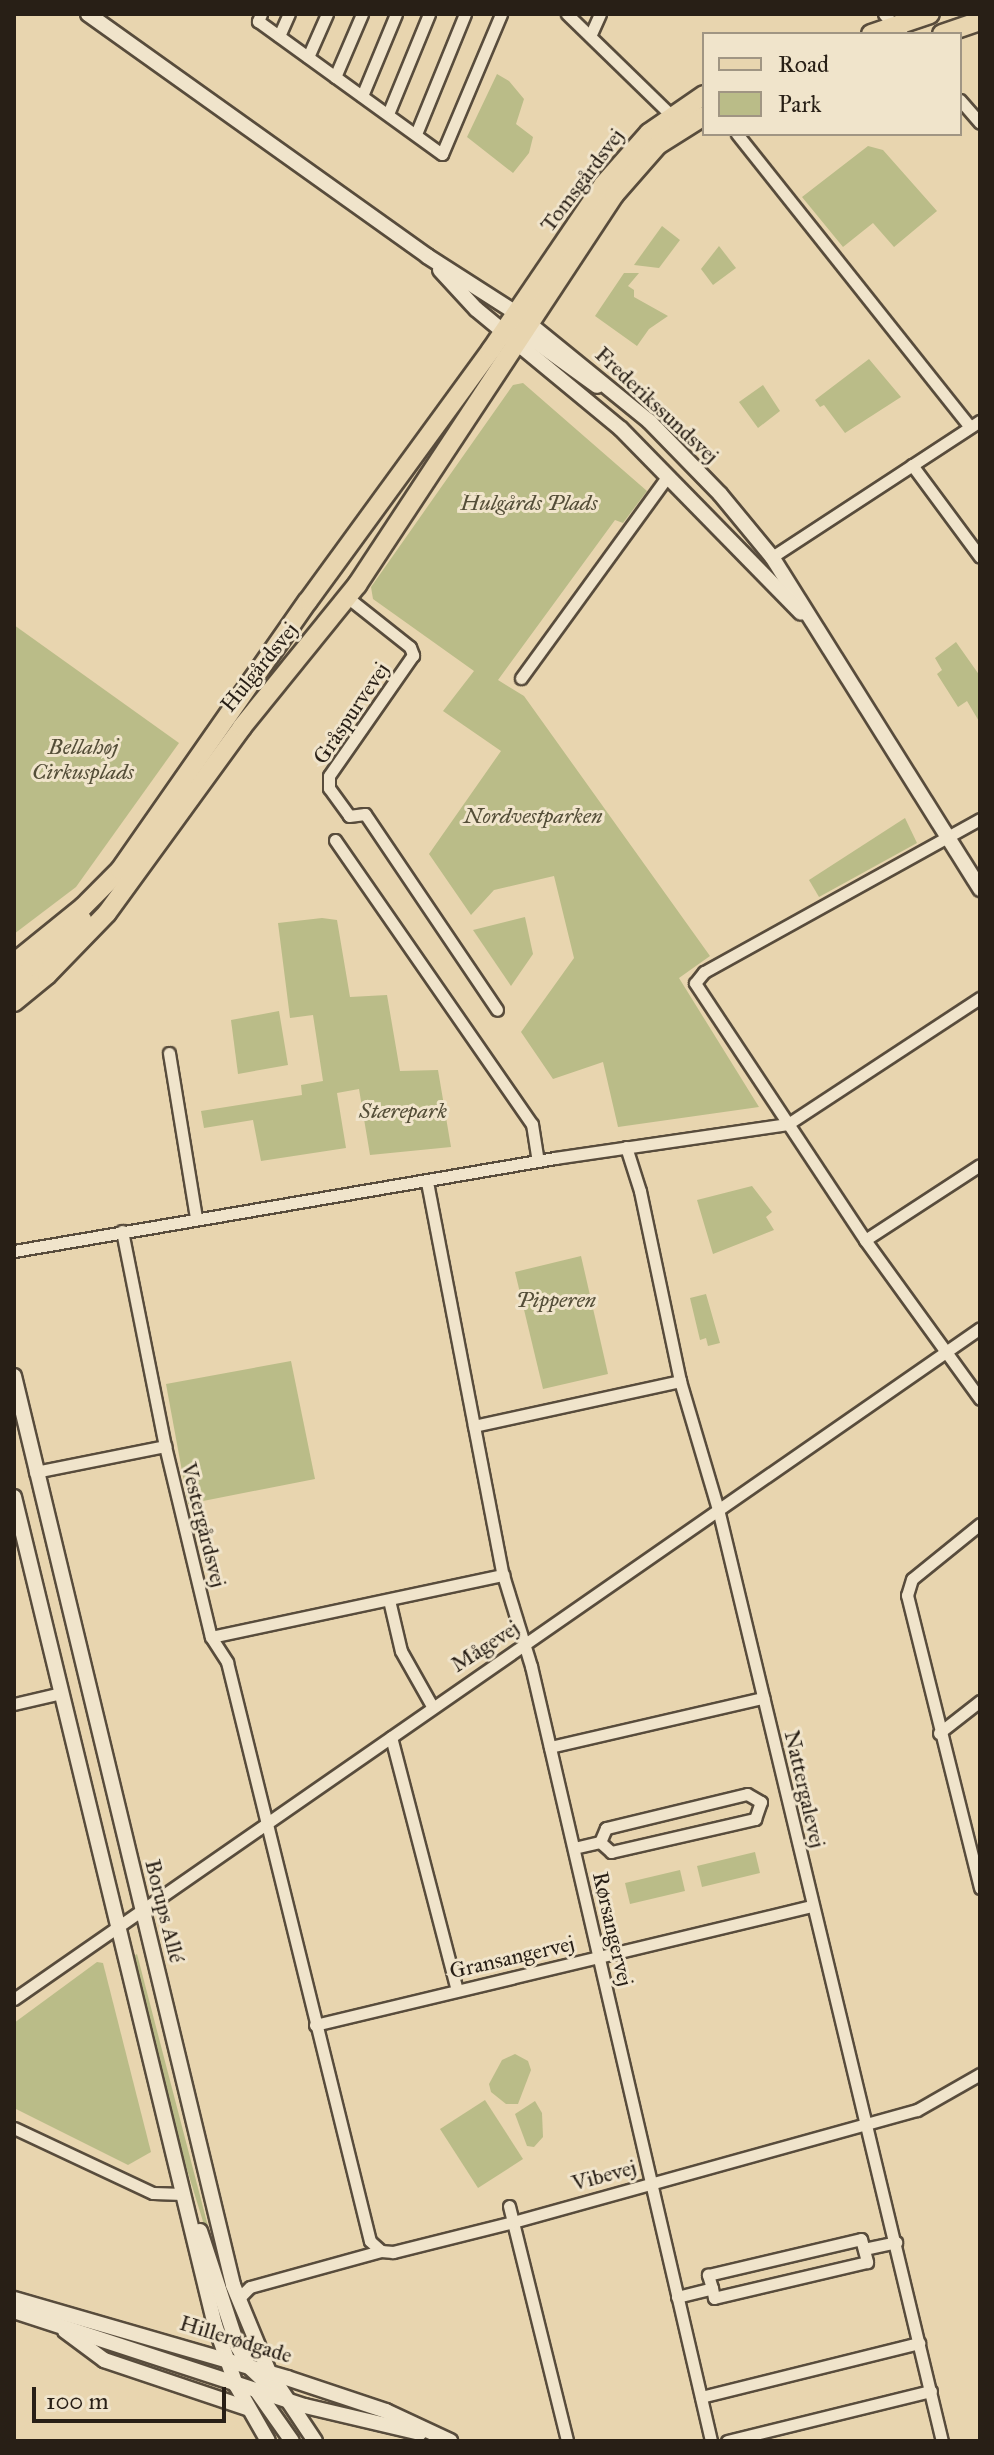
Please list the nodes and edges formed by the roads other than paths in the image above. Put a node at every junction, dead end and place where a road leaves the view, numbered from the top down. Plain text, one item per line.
1 (73, 14) edge
2 (261, 14) edge
3 (289, 14) edge
4 (327, 14) edge
5 (362, 14) edge
6 (396, 14) edge
7 (429, 14) edge
8 (465, 14) edge
9 (501, 14) edge
10 (567, 14) edge
11 (600, 14) edge
12 (930, 14) edge
13 (94, 18) edge
14 (980, 21) edge
15 (894, 24) edge
16 (876, 32) edge
17 (948, 32) edge
18 (591, 34) junction
19 (279, 36) junction
20 (308, 57) junction
21 (335, 77) junction
22 (362, 96) junction
23 (702, 96) edge
24 (962, 102) edge
25 (388, 114) junction
26 (671, 115) junction
27 (702, 117) edge
28 (980, 123) edge
29 (416, 134) junction
30 (739, 136) edge
31 (427, 256) junction
32 (518, 329) junction
33 (975, 424) edge
34 (912, 465) junction
35 (668, 476) junction
36 (772, 557) junction
37 (980, 557) edge
38 (758, 567) junction
39 (347, 597) junction
40 (814, 629) junction
41 (521, 678) dead end
42 (980, 819) edge
43 (947, 838) junction
44 (335, 840) dead end
45 (980, 889) edge
46 (100, 891) junction
47 (14, 963) edge
48 (14, 983) edge
49 (980, 998) edge
50 (14, 1002) edge
51 (497, 1010) dead end
52 (169, 1053) dead end
53 (788, 1124) junction
54 (626, 1147) junction
55 (538, 1161) junction
56 (980, 1165) edge
57 (427, 1182) junction
58 (196, 1218) junction
59 (122, 1231) junction
60 (865, 1240) junction
61 (14, 1251) edge
62 (980, 1328) edge
63 (947, 1349) junction
64 (14, 1376) edge
65 (680, 1381) junction
66 (980, 1399) edge
67 (474, 1426) junction
68 (165, 1446) junction
69 (35, 1472) junction
70 (14, 1497) edge
71 (718, 1509) junction
72 (980, 1524) edge
73 (503, 1575) junction
74 (389, 1600) junction
75 (211, 1637) junction
76 (523, 1645) junction
77 (61, 1693) junction
78 (763, 1698) junction
79 (980, 1701) edge
80 (14, 1704) edge
81 (432, 1706) junction
82 (939, 1733) junction
83 (391, 1737) junction
84 (550, 1747) junction
85 (267, 1822) junction
86 (600, 1842) junction
87 (574, 1848) junction
88 (979, 1884) edge
89 (812, 1906) junction
90 (141, 1910) junction
91 (117, 1926) junction
92 (598, 1957) junction
93 (457, 1991) junction
94 (14, 1999) edge
95 (315, 2025) junction
96 (980, 2074) edge
97 (866, 2125) junction
98 (14, 2128) edge
99 (175, 2161) junction
100 (650, 2183) junction
101 (183, 2194) junction
102 (509, 2206) dead end
103 (513, 2222) junction
104 (896, 2242) junction
105 (864, 2249) junction
106 (381, 2251) junction
107 (712, 2288) junction
108 (677, 2297) junction
109 (238, 2299) junction
110 (16, 2309) edge
111 (59, 2325) junction
112 (919, 2343) junction
113 (225, 2358) junction
114 (248, 2366) junction
115 (269, 2372) junction
116 (236, 2385) junction
117 (931, 2391) junction
118 (258, 2392) junction
119 (701, 2397) junction
120 (287, 2401) junction
121 (247, 2408) junction
122 (445, 2439) edge
123 (253, 2441) edge
124 (268, 2441) edge
125 (292, 2441) edge
126 (315, 2441) edge
127 (567, 2441) edge
128 (711, 2441) edge
129 (727, 2441) edge
130 (942, 2441) edge

1 - 13 street, Frederikssundsvej
2 - 19 street
3 - 19 street
4 - 20 street
5 - 21 street
6 - 22 street
7 - 25 street
8 - 29 street
9 - 29 street
10 - 18 street
11 - 18 street
12 - 15 main road
13 - 31 street, Frederikssundsvej
14 - 17 main road
15 - 16 main road
18 - 26 street
19 - 20 street
20 - 21 street
21 - 22 street
22 - 25 street
23 - 26 main road, Tomsgårdsvej
24 - 28 street
25 - 29 street
26 - 32 main road, Tomsgårdsvej
27 - 32 main road, Tomsgårdsvej
30 - 33 street
31 - 32 street, Frederikssundsvej
31 - 32 street, Frederikssundsvej
32 - 35 street, Frederikssundsvej
32 - 36 street, Frederikssundsvej
32 - 39 main road, Hulgårdsvej
32 - 46 main road, Hulgårdsvej
33 - 34 street
34 - 36 street
34 - 37 street
35 - 38 street, Frederikssundsvej
35 - 41 street
36 - 38 street
36 - 40 street, Frederikssundsvej
38 - 40 street, Frederikssundsvej
39 - 50 main road, Hulgårdsvej
39 - 51 street, Gråspurvevej
40 - 43 street, Frederikssundsvej
42 - 43 street
43 - 45 street, Frederikssundsvej
43 - 53 street
44 - 55 street
46 - 47 main road, Hulgårdsvej
46 - 48 main road
49 - 53 street
52 - 58 street
53 - 54 street
53 - 60 street
54 - 55 street
54 - 65 street, Nattergalevej
55 - 57 street
56 - 60 street
57 - 58 street
57 - 67 street, Rørsangervej
58 - 59 street
59 - 61 street
59 - 68 street, Vestergårdsvej
60 - 63 street
62 - 63 street, Mågevej
63 - 66 street
63 - 71 street, Mågevej
64 - 69 street, Borups Allé
65 - 67 street
65 - 71 street, Nattergalevej
67 - 73 street, Rørsangervej
68 - 69 street
68 - 75 street, Vestergårdsvej
69 - 90 street, Borups Allé
70 - 77 street
71 - 76 street, Mågevej
71 - 78 street, Nattergalevej
72 - 82 street
73 - 74 street
73 - 76 street, Rørsangervej
74 - 75 street
74 - 81 street
75 - 85 street, Vestergårdsvej
76 - 81 street, Mågevej
76 - 84 street, Rørsangervej
77 - 80 street
77 - 91 street
78 - 84 street
78 - 89 street, Nattergalevej
79 - 82 street
81 - 83 street, Mågevej
82 - 88 street
83 - 85 street, Mågevej
83 - 93 street
84 - 87 street, Rørsangervej
85 - 90 street, Mågevej
85 - 95 street, Vestergårdsvej
86 - 86 street
86 - 87 street
87 - 92 street, Rørsangervej
89 - 92 street, Gransangervej
89 - 97 street, Nattergalevej
90 - 91 street, Mågevej
90 - 109 street, Borups Allé
91 - 94 street, Mågevej
91 - 99 street
92 - 93 street, Gransangervej
92 - 100 street, Rørsangervej
93 - 95 street, Gransangervej
95 - 106 street, Vestergårdsvej
96 - 97 street, Vibevej
97 - 100 street, Vibevej
97 - 104 street, Nattergalevej
98 - 101 street
99 - 101 street
99 - 114 street
100 - 103 street, Vibevej
100 - 108 street, Rørsangervej
101 - 113 street
102 - 103 street
103 - 106 street, Vibevej
103 - 127 street
104 - 105 street
104 - 112 street, Nattergalevej
105 - 107 street
105 - 107 street
106 - 109 street, Vibevej
107 - 108 street
108 - 119 street, Rørsangervej
109 - 115 street, Borups Allé
110 - 111 street, Hillerødgade
110 - 113 street, Hillerødgade
111 - 116 street, Hillerødgade
111 - 121 street
112 - 117 street, Nattergalevej
112 - 119 street
113 - 114 street, Hillerødgade
113 - 116 street
113 - 118 street
114 - 115 street, Hillerødgade
114 - 120 street
115 - 120 street, Borups Allé
115 - 122 street, Hillerødgade
116 - 118 street, Hillerødgade
116 - 121 street
117 - 129 street
117 - 130 street, Nattergalevej
118 - 120 street, Hillerødgade
118 - 125 street
119 - 128 street, Rørsangervej
120 - 122 street, Hillerødgade
120 - 126 street, Borups Allé
121 - 123 street
121 - 124 street

